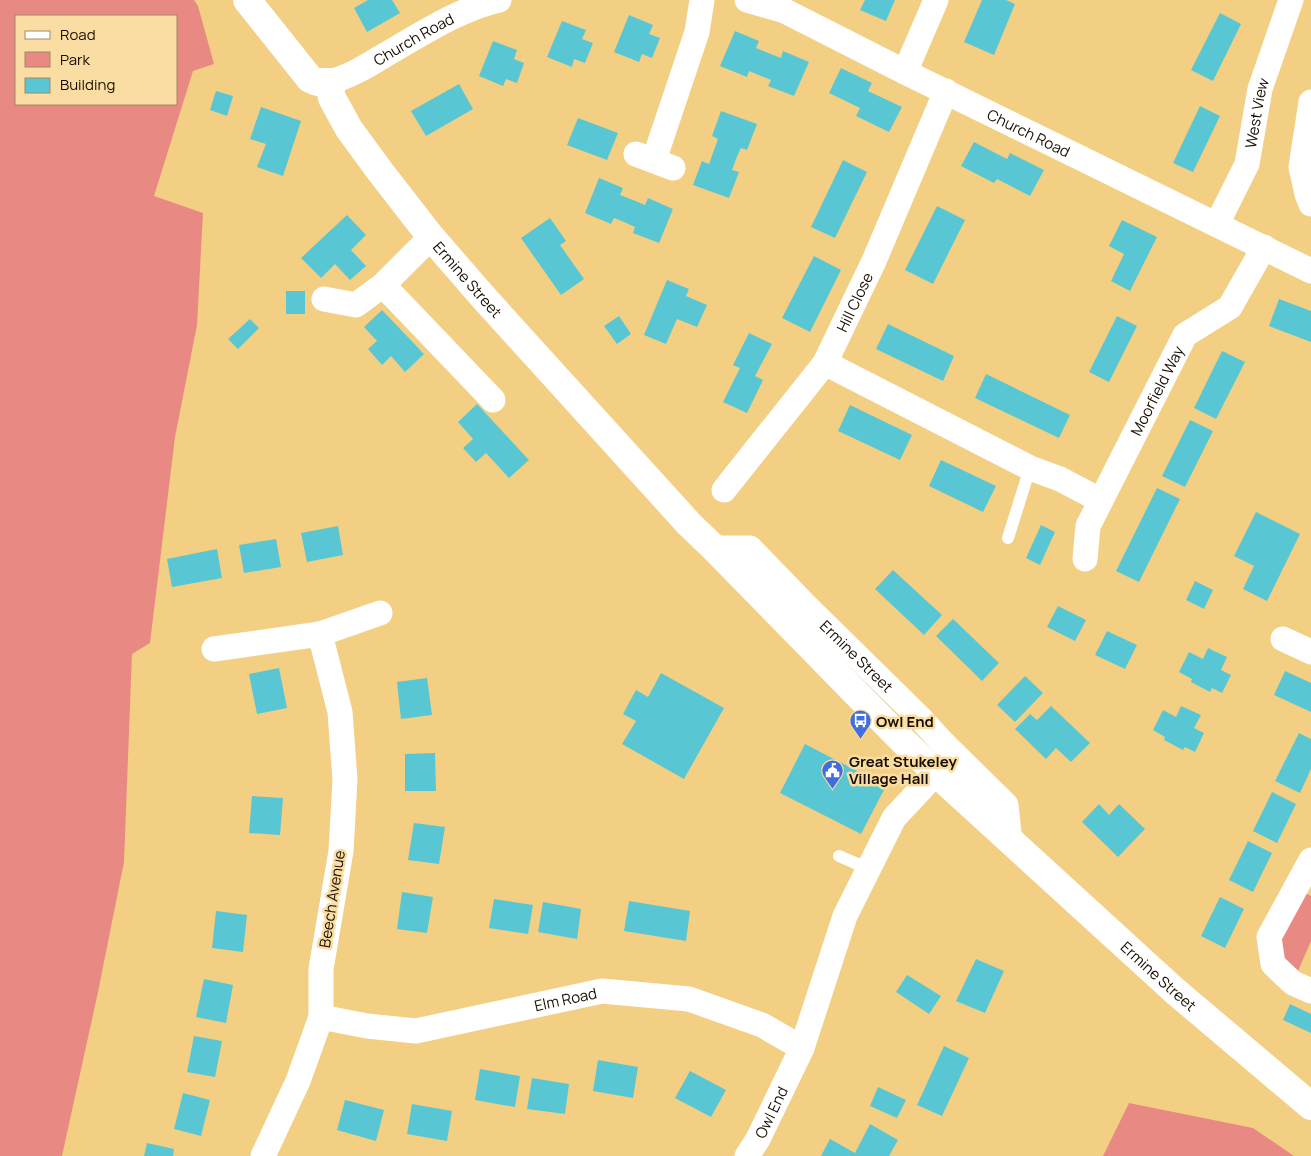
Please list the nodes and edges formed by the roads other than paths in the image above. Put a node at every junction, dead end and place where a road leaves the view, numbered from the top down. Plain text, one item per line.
1 (247, 0) edge
2 (702, 0) edge
3 (747, 0) edge
4 (936, 0) edge
5 (1291, 0) edge
6 (491, 1) edge
7 (905, 72) junction
8 (329, 82) junction
9 (946, 91) junction
10 (1311, 102) edge
11 (654, 161) dead end
12 (1311, 204) edge
13 (1217, 224) junction
14 (431, 236) junction
15 (1264, 247) junction
16 (1311, 271) edge
17 (382, 285) junction
18 (324, 299) dead end
19 (825, 363) junction
20 (492, 400) dead end
21 (1030, 468) junction
22 (724, 490) dead end
23 (1100, 500) junction
24 (1008, 538) dead end
25 (714, 548) junction
26 (1085, 559) dead end
27 (380, 613) dead end
28 (320, 634) junction
29 (1283, 639) dead end
30 (214, 649) dead end
31 (1311, 652) edge
32 (936, 773) junction
33 (1010, 842) junction
34 (838, 856) dead end
35 (1311, 860) edge
36 (868, 869) junction
37 (1311, 991) edge
38 (321, 1017) junction
39 (802, 1048) junction
40 (1311, 1106) edge
41 (264, 1156) edge
42 (747, 1156) edge

1 - 8 street
2 - 11 street
3 - 7 street, Church Road
4 - 7 street
5 - 13 street, West View
6 - 8 street, Church Road
7 - 9 street, Church Road
8 - 14 street, Ermine Street
9 - 13 street, Church Road
9 - 19 street, Hill Close
10 - 12 street
13 - 15 street, Church Road
14 - 17 street
14 - 25 street, Ermine Street
15 - 16 street, Church Road
15 - 23 street, Moorfield Way
17 - 18 street
17 - 20 street
19 - 21 street
19 - 22 street, Hill Close
21 - 23 street
21 - 24 lane
23 - 26 street, Moorfield Way
25 - 32 street, Ermine Street
25 - 33 street, Ermine Street
27 - 28 street
28 - 30 street
28 - 38 street, Beech Avenue
29 - 31 street
32 - 33 street, Ermine Street
32 - 36 street, Owl End
33 - 40 street, Ermine Street
34 - 36 lane
35 - 37 street
36 - 39 street, Owl End
38 - 39 street, Elm Road
38 - 41 street, Beech Avenue
39 - 42 street, Owl End

